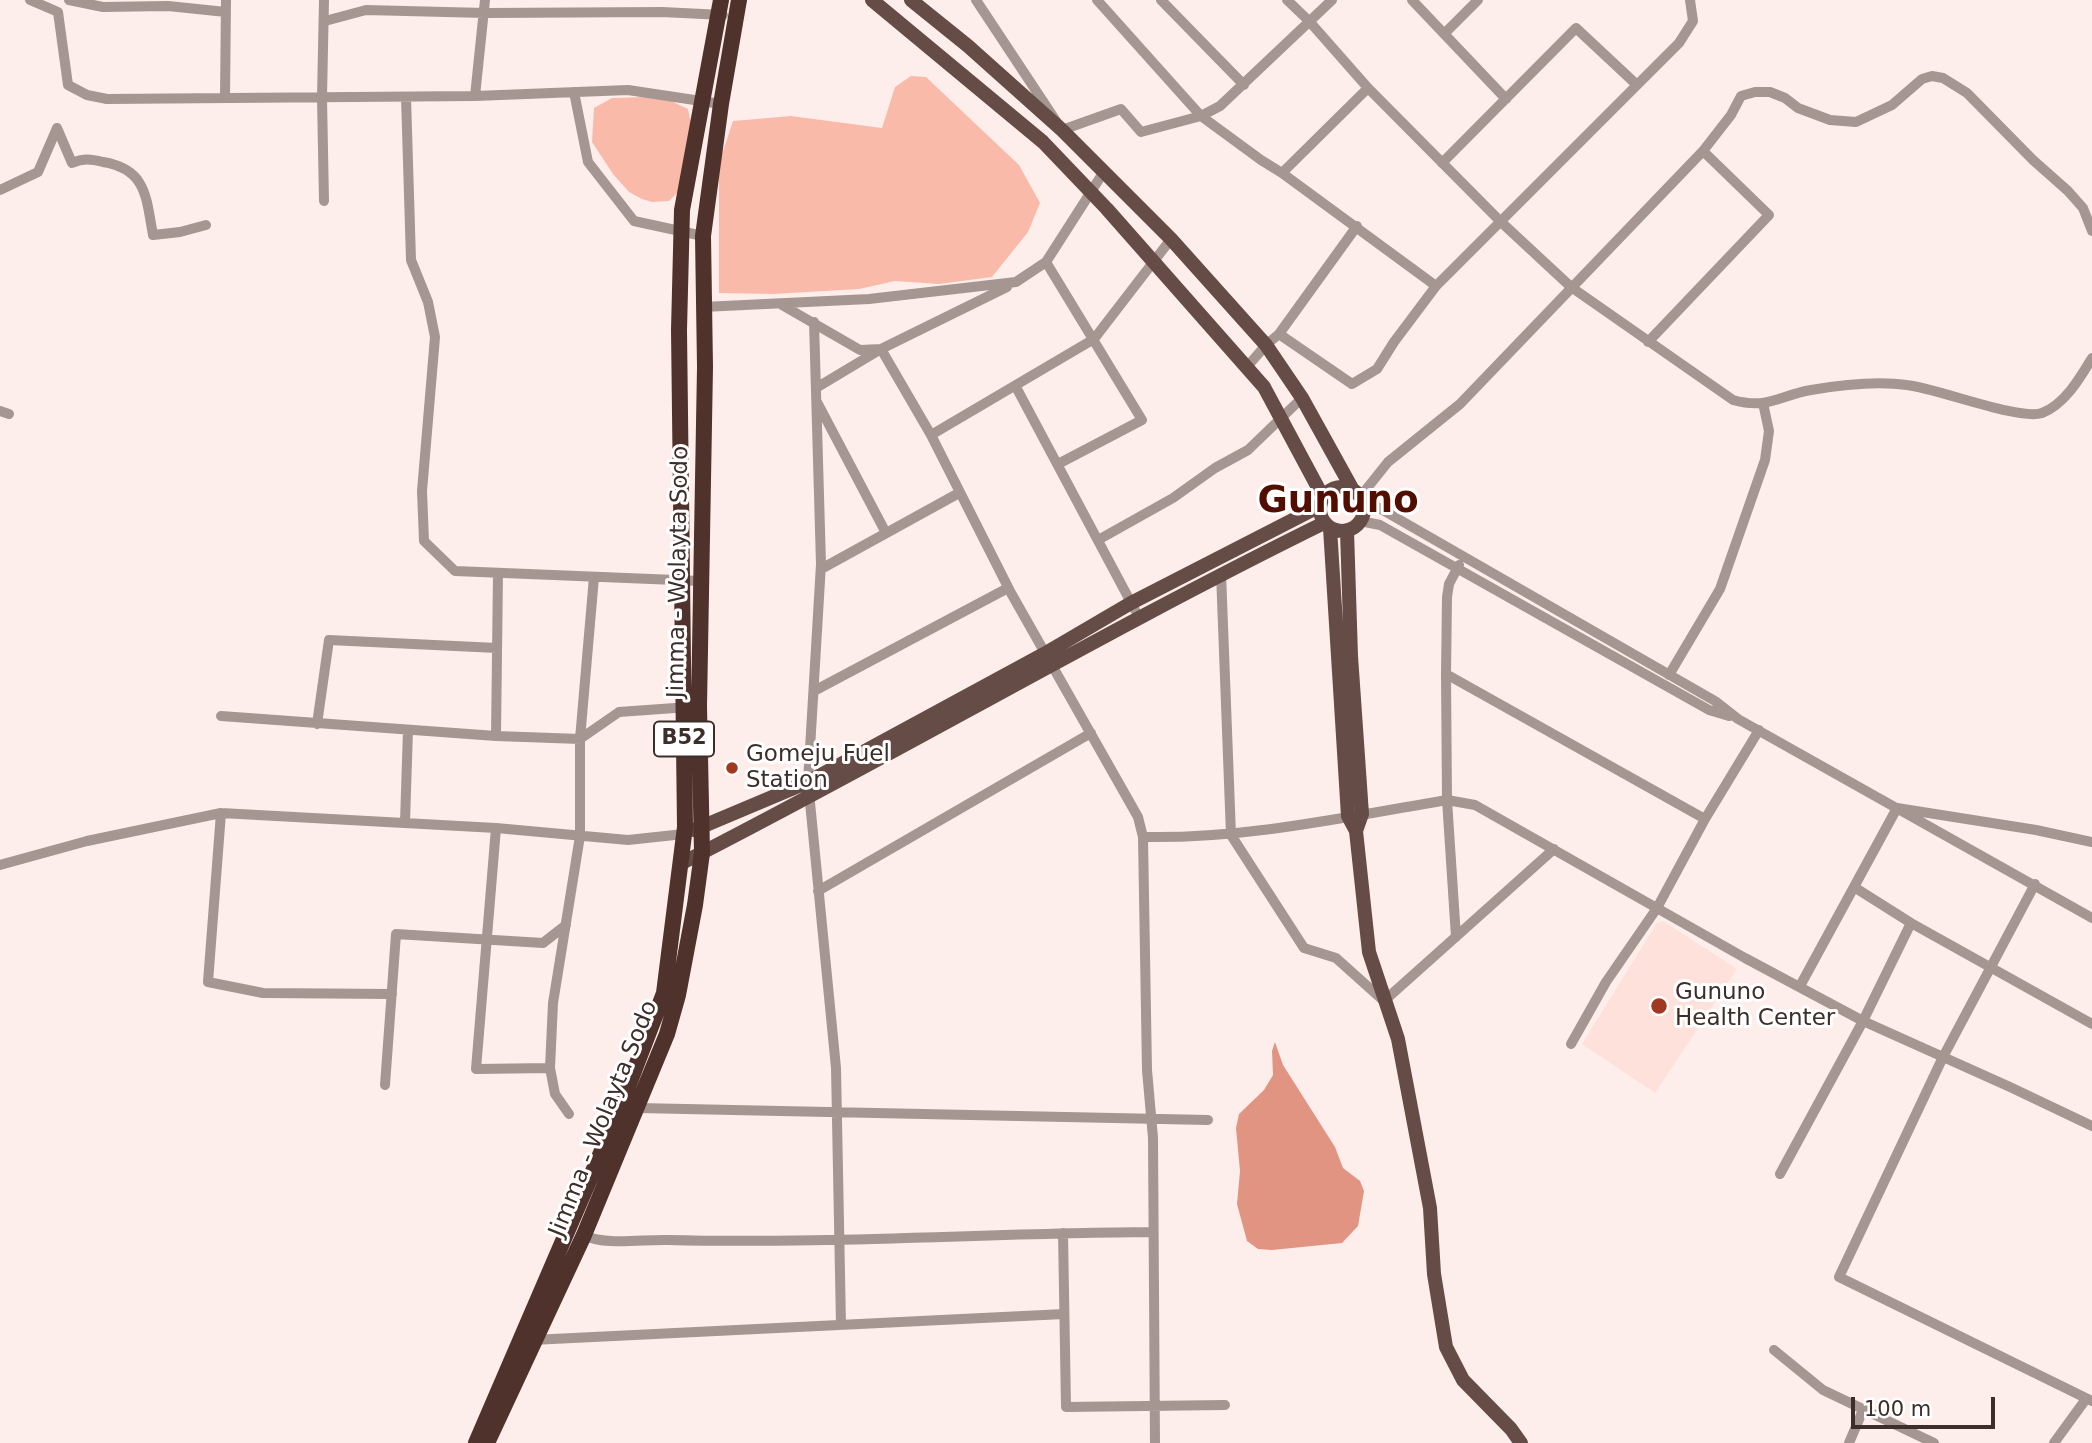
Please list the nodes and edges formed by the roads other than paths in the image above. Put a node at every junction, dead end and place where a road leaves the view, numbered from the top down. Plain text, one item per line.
1 (30, 0) edge
2 (62, 0) edge
3 (69, 0) edge
4 (226, 0) edge
5 (324, 0) edge
6 (485, 0) edge
7 (872, 0) edge
8 (911, 0) edge
9 (976, 0) edge
10 (1097, 0) edge
11 (1161, 0) edge
12 (1287, 0) edge
13 (1332, 0) edge
14 (1412, 0) edge
15 (1478, 0) edge
16 (1690, 0) edge
17 (662, 6) edge
18 (719, 7) edge
19 (737, 8) edge
20 (58, 12) junction
21 (226, 12) junction
22 (485, 13) junction
23 (325, 20) junction
24 (1309, 21) junction
25 (1444, 34) junction
26 (1244, 85) junction
27 (1637, 85) junction
28 (1368, 88) junction
29 (574, 92) junction
30 (475, 96) junction
31 (406, 97) junction
32 (225, 98) junction
33 (322, 98) junction
34 (1506, 99) junction
35 (702, 101) junction
36 (721, 104) junction
37 (1201, 116) junction
38 (1062, 130) junction
39 (1703, 151) junction
40 (1442, 163) junction
41 (1103, 173) junction
42 (1282, 173) junction
43 (0, 190) edge
44 (1091, 192) junction
45 (324, 201) dead end
46 (1501, 222) junction
47 (205, 225) dead end
48 (1357, 226) junction
49 (2092, 230) edge
50 (681, 232) junction
51 (703, 236) junction
52 (1171, 239) junction
53 (1046, 262) junction
54 (1153, 262) junction
55 (1016, 282) junction
56 (1436, 286) junction
57 (1570, 288) junction
58 (782, 304) junction
59 (703, 307) junction
60 (814, 322) junction
61 (1279, 334) junction
62 (1094, 339) junction
63 (1648, 342) junction
64 (1266, 345) junction
65 (881, 349) junction
66 (2092, 358) edge
67 (1246, 368) junction
68 (1016, 387) junction
69 (816, 394) junction
70 (1302, 398) junction
71 (1763, 403) junction
72 (1281, 418) junction
73 (931, 435) junction
74 (1058, 464) junction
75 (959, 493) junction
76 (1357, 495) junction
77 (1322, 502) junction
78 (1360, 521) junction
79 (1327, 526) junction
80 (1347, 531) junction
81 (886, 533) junction
82 (1098, 540) junction
83 (1463, 558) junction
84 (1457, 568) junction
85 (821, 569) junction
86 (498, 573) junction
87 (1221, 573) junction
88 (594, 577) junction
89 (682, 581) junction
90 (700, 582) junction
91 (1008, 588) junction
92 (1131, 603) junction
93 (1140, 617) junction
94 (497, 648) junction
95 (1345, 656) junction
96 (1049, 659) junction
97 (1446, 674) junction
98 (1669, 675) junction
99 (814, 691) junction
100 (691, 707) junction
101 (221, 716) dead end
102 (1738, 719) junction
103 (317, 724) junction
104 (408, 730) junction
105 (1759, 730) junction
106 (1091, 733) junction
107 (496, 736) junction
108 (580, 738) junction
109 (808, 782) junction
110 (810, 797) junction
111 (1447, 800) junction
112 (1897, 808) junction
113 (221, 813) junction
114 (1355, 815) junction
115 (1705, 819) junction
116 (405, 822) junction
117 (701, 827) junction
118 (496, 828) junction
119 (684, 834) junction
120 (1231, 835) junction
121 (580, 836) junction
122 (1143, 837) junction
123 (2092, 842) edge
124 (1554, 849) junction
125 (702, 853) junction
126 (680, 864) junction
127 (0, 865) edge
128 (2035, 884) junction
129 (1854, 887) junction
130 (818, 891) junction
131 (1657, 908) junction
132 (2092, 918) edge
133 (1911, 923) junction
134 (566, 925) junction
135 (1456, 937) junction
136 (486, 939) junction
137 (1990, 968) junction
138 (1800, 986) junction
139 (392, 994) junction
140 (1384, 1001) junction
141 (1863, 1021) junction
142 (2092, 1024) edge
143 (1571, 1044) dead end
144 (1943, 1057) junction
145 (550, 1068) junction
146 (385, 1085) dead end
147 (638, 1108) junction
148 (837, 1112) junction
149 (569, 1114) dead end
150 (1151, 1119) junction
151 (1208, 1120) dead end
152 (2092, 1126) edge
153 (1780, 1174) dead end
154 (1152, 1232) junction
155 (1063, 1233) junction
156 (584, 1235) junction
157 (840, 1239) junction
158 (1064, 1314) junction
159 (841, 1325) junction
160 (528, 1340) junction
161 (1774, 1350) dead end
162 (2089, 1400) edge
163 (1225, 1405) dead end
164 (1154, 1408) junction
165 (1863, 1410) junction
166 (476, 1443) edge
167 (488, 1443) edge
168 (1154, 1443) edge
169 (1521, 1443) edge
170 (1849, 1443) edge
171 (1934, 1443) edge
172 (2054, 1443) edge

1 - 20 street
2 - 20 street
3 - 21 street
4 - 21 street
5 - 23 street
6 - 22 street
7 - 44 main road
8 - 38 main road
9 - 38 street
10 - 37 street
11 - 26 street
12 - 24 street
13 - 24 street
14 - 25 street
15 - 25 street
16 - 27 street
17 - 18 street
17 - 22 street
18 - 19 street
18 - 35 highway, Jimma - Wolayta Sodo / B52
19 - 36 highway, Jimma - Wolayta Sodo / B52
20 - 32 street
21 - 32 street
22 - 23 street
22 - 30 street
23 - 33 street
24 - 26 street
24 - 28 street
25 - 34 street
26 - 37 street
27 - 34 street
27 - 46 street
28 - 40 street
28 - 42 street
29 - 30 street
29 - 35 street
29 - 50 street
30 - 31 street
31 - 33 street
31 - 86 street
32 - 33 street
33 - 45 street
34 - 40 street
35 - 36 street
35 - 50 highway, Jimma - Wolayta Sodo / B52
36 - 51 highway, Jimma - Wolayta Sodo / B52
37 - 38 street
37 - 42 street
38 - 41 main road
39 - 49 street
39 - 57 street
39 - 63 street
40 - 46 street
41 - 44 street
41 - 52 main road
42 - 48 street
43 - 47 street
44 - 53 street
44 - 54 main road
46 - 56 street
46 - 57 street
48 - 56 street
48 - 61 street
50 - 51 street
50 - 89 highway, Jimma - Wolayta Sodo / B52
51 - 59 highway, Jimma - Wolayta Sodo / B52
52 - 54 street
52 - 64 main road
53 - 55 street
53 - 62 street
54 - 62 street
54 - 67 main road
55 - 58 street
55 - 65 street
56 - 61 street
57 - 63 street
57 - 76 street
58 - 59 street
58 - 60 street
59 - 90 highway, Jimma - Wolayta Sodo / B52
60 - 65 street
60 - 69 street
61 - 64 street
62 - 68 street
62 - 74 street
63 - 71 street
64 - 67 street
64 - 70 main road
65 - 69 street
65 - 73 street
66 - 71 street
67 - 72 main road
68 - 73 street
68 - 74 street
69 - 81 street
69 - 85 street
70 - 72 street
70 - 76 main road
71 - 98 street
72 - 77 main road
72 - 82 street
73 - 75 street
74 - 82 street
75 - 81 street
75 - 91 street
76 - 77 main road
76 - 78 main road
76 - 83 street
77 - 79 main road
77 - 92 main road
78 - 80 main road
78 - 84 street
79 - 80 main road
79 - 87 main road
79 - 95 main road
80 - 95 main road
81 - 85 street
82 - 92 street
83 - 84 street
83 - 98 street
84 - 97 street
84 - 102 street
85 - 99 street
86 - 88 street
86 - 94 street
87 - 93 main road
87 - 120 street
88 - 89 street
88 - 108 street
89 - 90 street
89 - 100 highway, Jimma - Wolayta Sodo / B52
90 - 100 highway, Jimma - Wolayta Sodo / B52
91 - 96 street
91 - 99 street
92 - 93 street
92 - 96 main road
93 - 96 main road
94 - 103 street
94 - 107 street
95 - 114 main road
96 - 106 street
96 - 109 main road
96 - 110 main road
97 - 111 street
97 - 115 street
98 - 102 street
99 - 109 street
100 - 108 street
100 - 117 highway, Jimma - Wolayta Sodo / B52
100 - 119 highway, Jimma - Wolayta Sodo / B52
101 - 103 street
102 - 105 street
103 - 104 street
104 - 107 street
104 - 116 street
105 - 112 street
105 - 115 street
106 - 122 street
106 - 130 street
107 - 108 street
108 - 121 street
109 - 110 street
109 - 117 main road
110 - 125 main road
110 - 130 street
111 - 114 street
111 - 124 street
111 - 135 street
112 - 123 street
112 - 128 street
112 - 129 street
113 - 116 street
113 - 127 street
113 - 139 street
114 - 120 street
114 - 140 main road
115 - 131 street
116 - 118 street
117 - 119 main road
117 - 125 highway, Jimma - Wolayta Sodo / B52
118 - 121 street
118 - 136 street
119 - 121 street
119 - 126 highway, Jimma - Wolayta Sodo / B52
120 - 122 street
120 - 140 street
121 - 134 street
122 - 150 street
124 - 131 street
124 - 135 street
125 - 126 main road
125 - 147 highway, Jimma - Wolayta Sodo / B52
126 - 160 highway, Jimma - Wolayta Sodo / B52
128 - 132 street
128 - 137 street
129 - 133 street
129 - 138 street
130 - 148 street
131 - 138 street
131 - 143 street
133 - 137 street
133 - 141 street
134 - 136 street
134 - 145 street
135 - 140 street
136 - 139 street
136 - 145 street
137 - 142 street
137 - 144 street
138 - 141 street
139 - 146 street
140 - 169 main road
141 - 144 street
141 - 153 street
144 - 152 street
144 - 162 street
145 - 149 street
147 - 148 street
147 - 156 highway, Jimma - Wolayta Sodo / B52
148 - 150 street
148 - 157 street
150 - 151 street
150 - 154 street
154 - 155 street
154 - 164 street
155 - 157 street
155 - 158 street
156 - 157 street
156 - 160 highway, Jimma - Wolayta Sodo / B52
157 - 159 street
158 - 159 street
158 - 164 street
159 - 160 street
160 - 166 highway, Jimma - Wolayta Sodo / B52
160 - 167 highway, Jimma - Wolayta Sodo / B52
161 - 165 street
162 - 172 street
163 - 164 street
164 - 168 street
165 - 170 street
165 - 171 street

